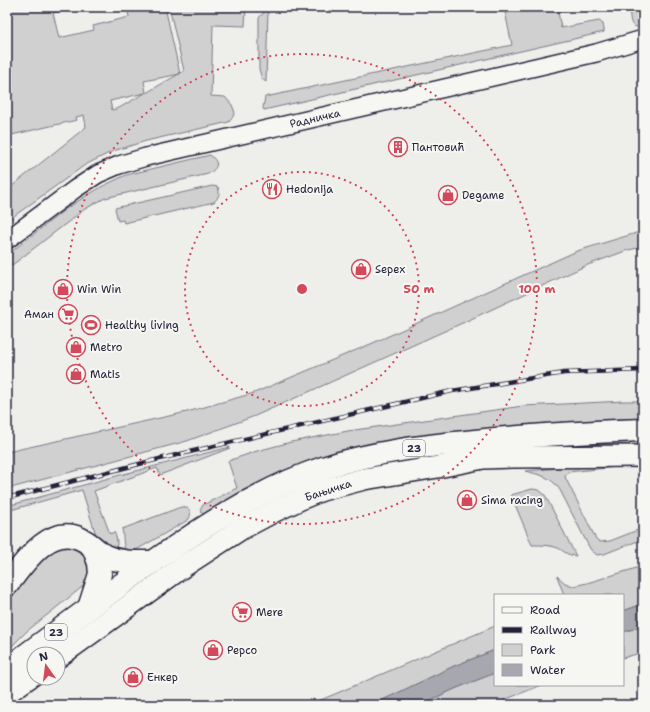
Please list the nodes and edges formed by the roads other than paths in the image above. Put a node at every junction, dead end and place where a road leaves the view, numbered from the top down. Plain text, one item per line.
1 (643, 39) edge
2 (7, 240) edge
3 (643, 430) edge
4 (643, 456) edge
5 (93, 546) junction
6 (153, 562) junction
7 (7, 585) edge
8 (89, 608) junction
9 (66, 651) edge
10 (7, 669) edge
11 (26, 680) edge
12 (7, 693) edge

1 - 2 street, Радничка
3 - 6 main road, 23
4 - 9 street, Бањичка
5 - 6 main road
5 - 7 main road
5 - 8 main road
6 - 8 main road, 23
8 - 10 main road, 23
11 - 12 street

